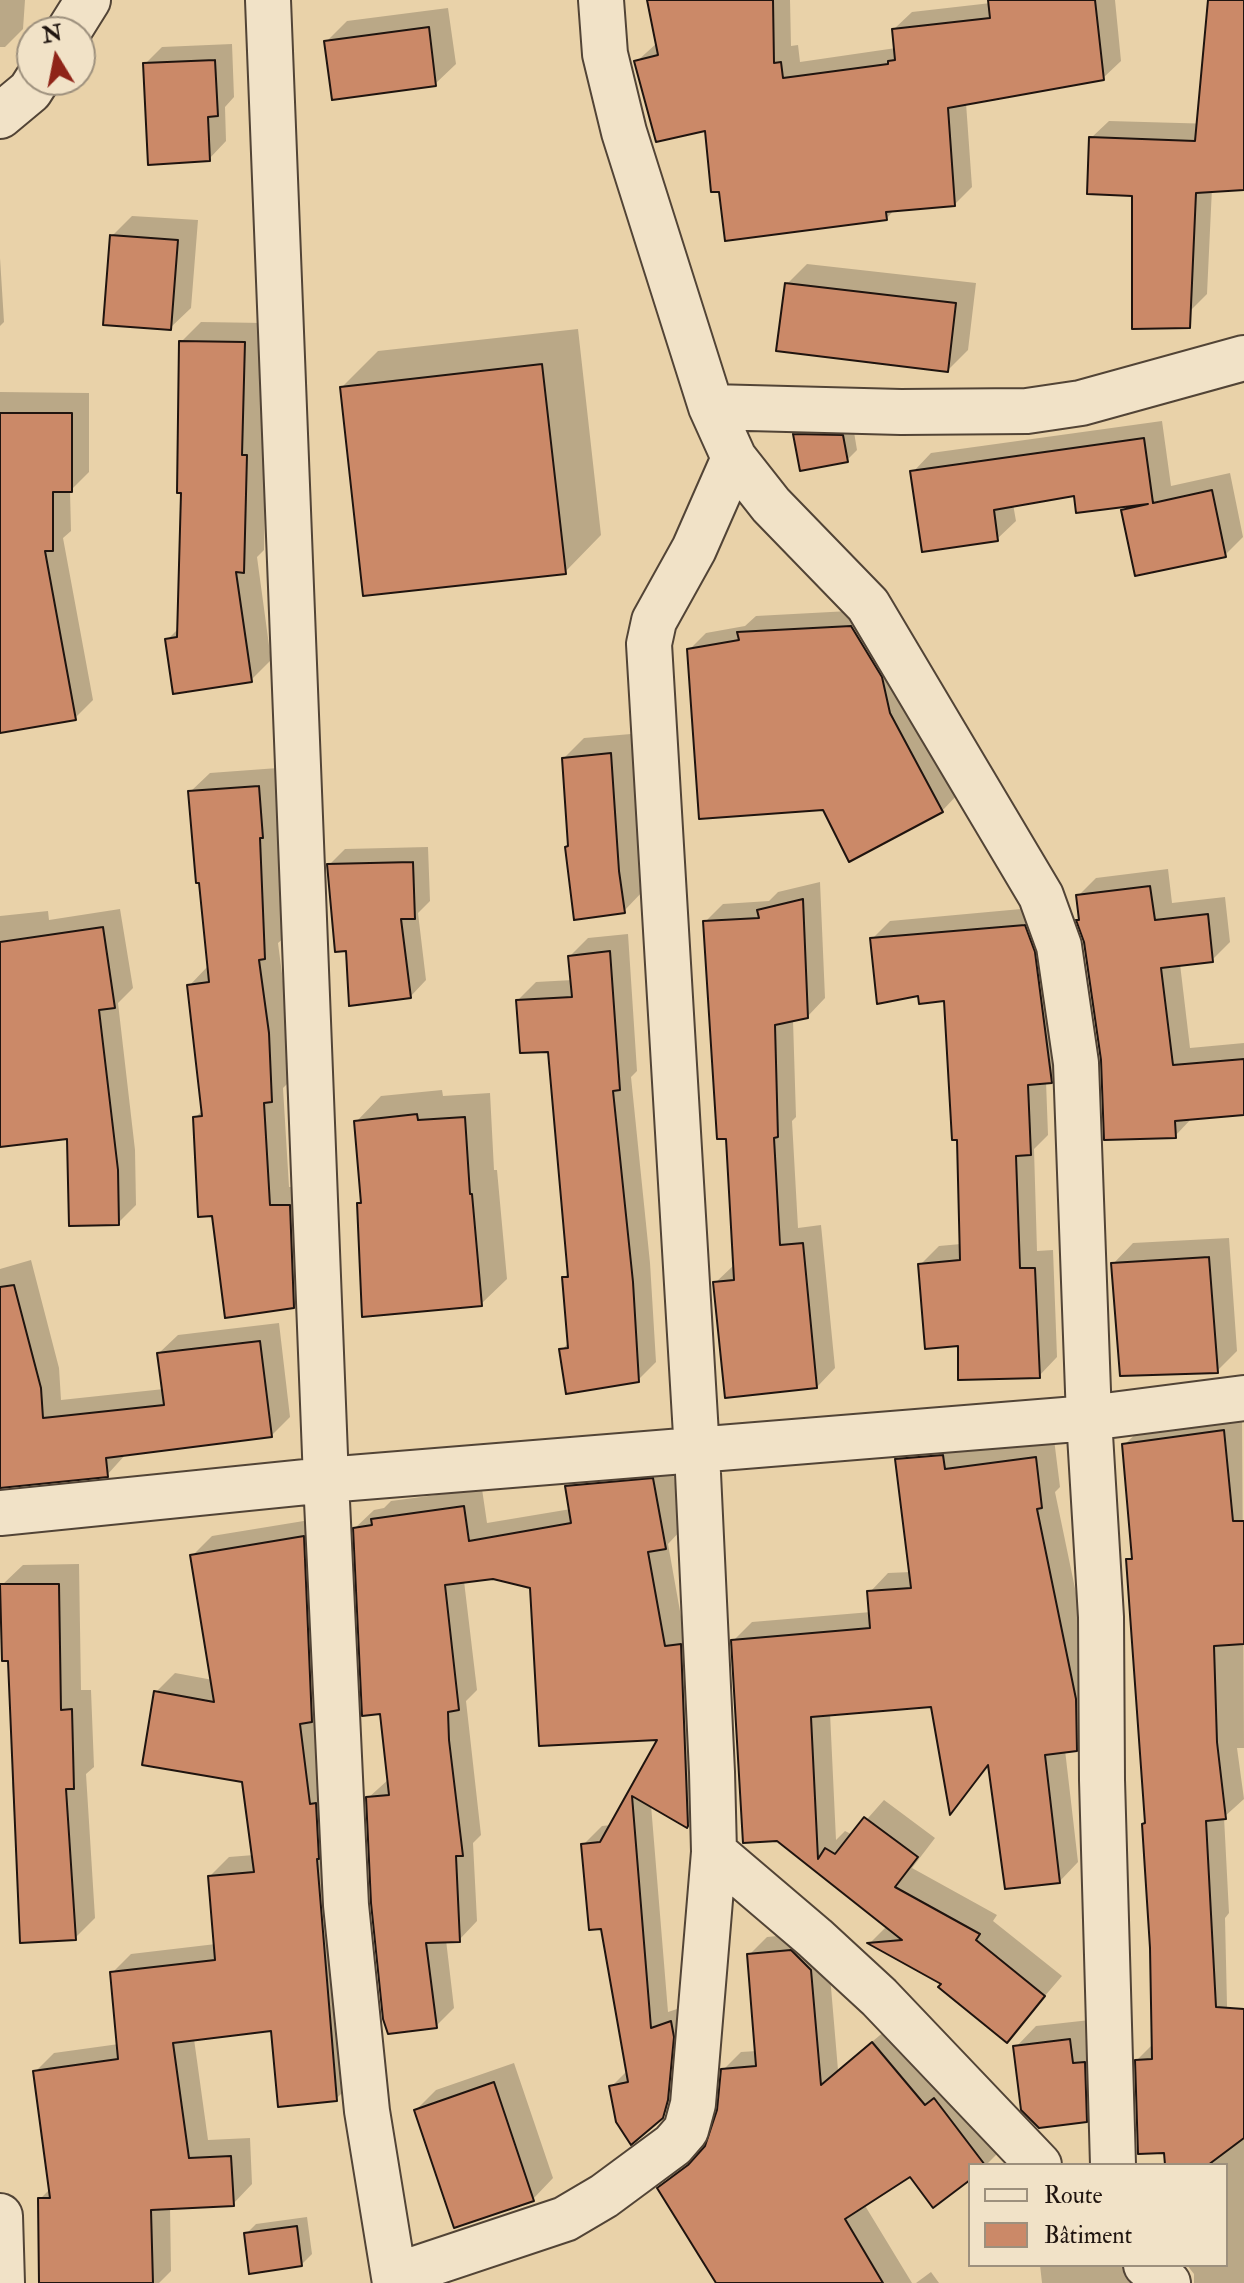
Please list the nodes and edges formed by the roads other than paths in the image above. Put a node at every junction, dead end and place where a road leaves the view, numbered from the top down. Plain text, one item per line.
1 (268, 0) edge
2 (601, 0) edge
3 (24, 96) edge
4 (0, 116) edge
5 (1244, 358) edge
6 (711, 407) junction
7 (734, 458) junction
8 (1244, 1398) edge
9 (1089, 1418) junction
10 (697, 1452) junction
11 (326, 1480) junction
12 (0, 1513) edge
13 (714, 1852) junction
14 (1037, 2163) edge
15 (1113, 2163) edge
16 (0, 2216) edge
17 (1148, 2267) edge
18 (394, 2280) edge
19 (2, 2283) edge
20 (1168, 2283) edge

1 - 11 street
2 - 6 street
3 - 4 street
5 - 6 street
6 - 7 street
7 - 9 street
7 - 10 street
8 - 9 street
9 - 10 street
9 - 15 street
10 - 11 street
10 - 13 street
11 - 12 street
11 - 18 street
13 - 14 street
13 - 18 street
16 - 19 street
17 - 20 street

